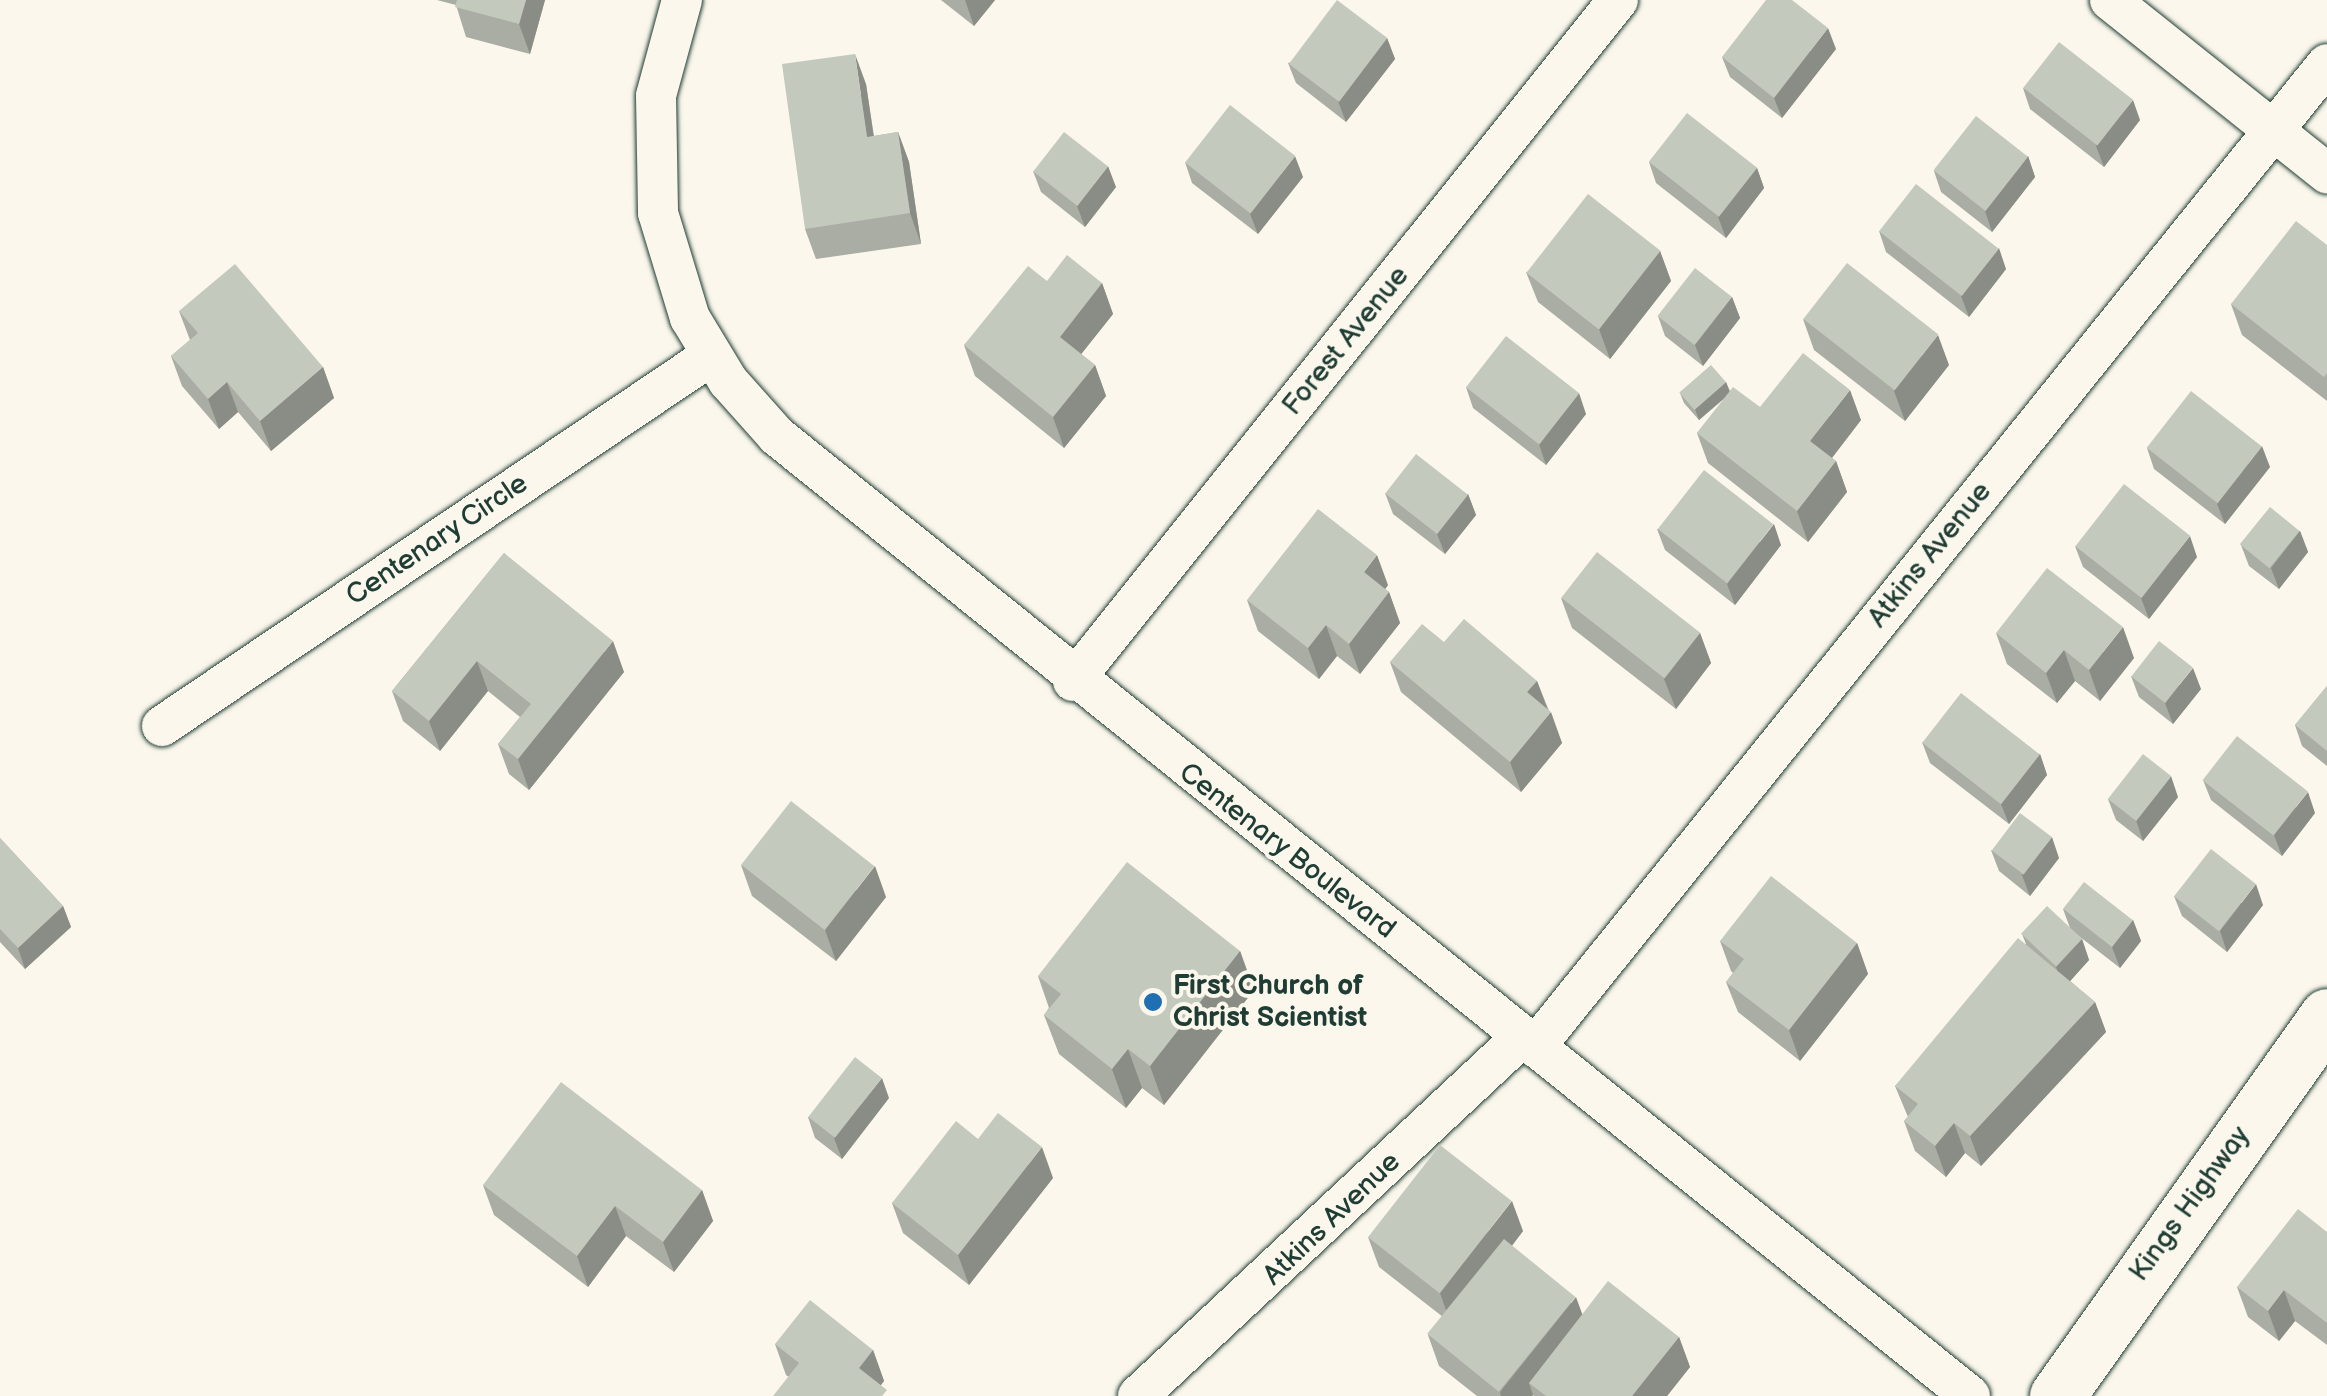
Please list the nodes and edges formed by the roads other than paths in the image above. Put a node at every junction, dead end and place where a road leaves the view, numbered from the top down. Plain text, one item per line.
1 (682, 0) edge
2 (1618, 0) edge
3 (2110, 0) edge
4 (2327, 64) edge
5 (2272, 130) junction
6 (2327, 173) edge
7 (712, 355) junction
8 (1073, 681) junction
9 (162, 726) dead end
10 (2327, 1016) edge
11 (1528, 1042) junction
12 (1138, 1396) edge
13 (1970, 1396) edge
14 (2056, 1396) edge

1 - 7 street, Centenary Boulevard
2 - 8 street, Forest Avenue
3 - 5 street
4 - 5 street, Atkins Avenue
5 - 6 street
5 - 11 street, Atkins Avenue
7 - 8 street, Centenary Boulevard
7 - 9 street, Centenary Circle
8 - 11 street, Centenary Boulevard
10 - 14 main road, Kings Highway
11 - 12 street, Atkins Avenue
11 - 13 street, Centenary Boulevard

